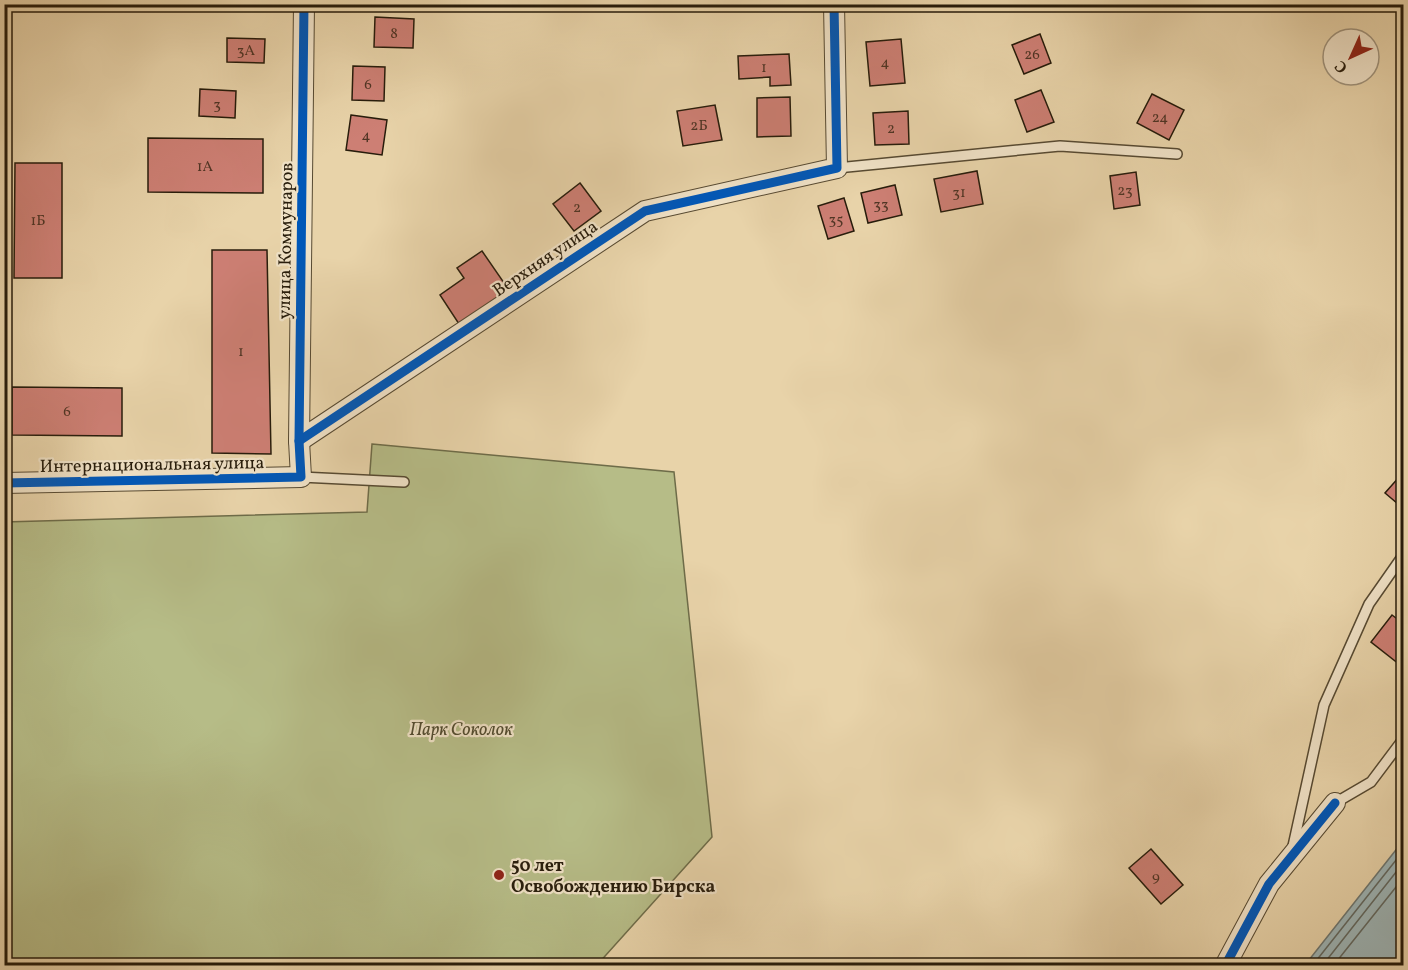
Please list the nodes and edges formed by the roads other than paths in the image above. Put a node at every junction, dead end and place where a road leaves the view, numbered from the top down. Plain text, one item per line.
1 (304, 4) edge
2 (834, 4) edge
3 (1177, 154) dead end
4 (837, 168) junction
5 (299, 441) junction
6 (301, 477) junction
7 (404, 482) dead end
8 (4, 483) edge
9 (1404, 554) edge
10 (1404, 738) edge
11 (1335, 803) joint
12 (1290, 857) junction
13 (1225, 966) edge

1 - 5 street, улица Коммунаров
2 - 4 street
3 - 4 lane
4 - 5 street, Верхняя улица
5 - 6 street, улица Коммунаров
6 - 7 lane
6 - 8 street, Интернациональная улица
9 - 12 lane
10 - 11 lane
11 - 12 street
12 - 13 street

